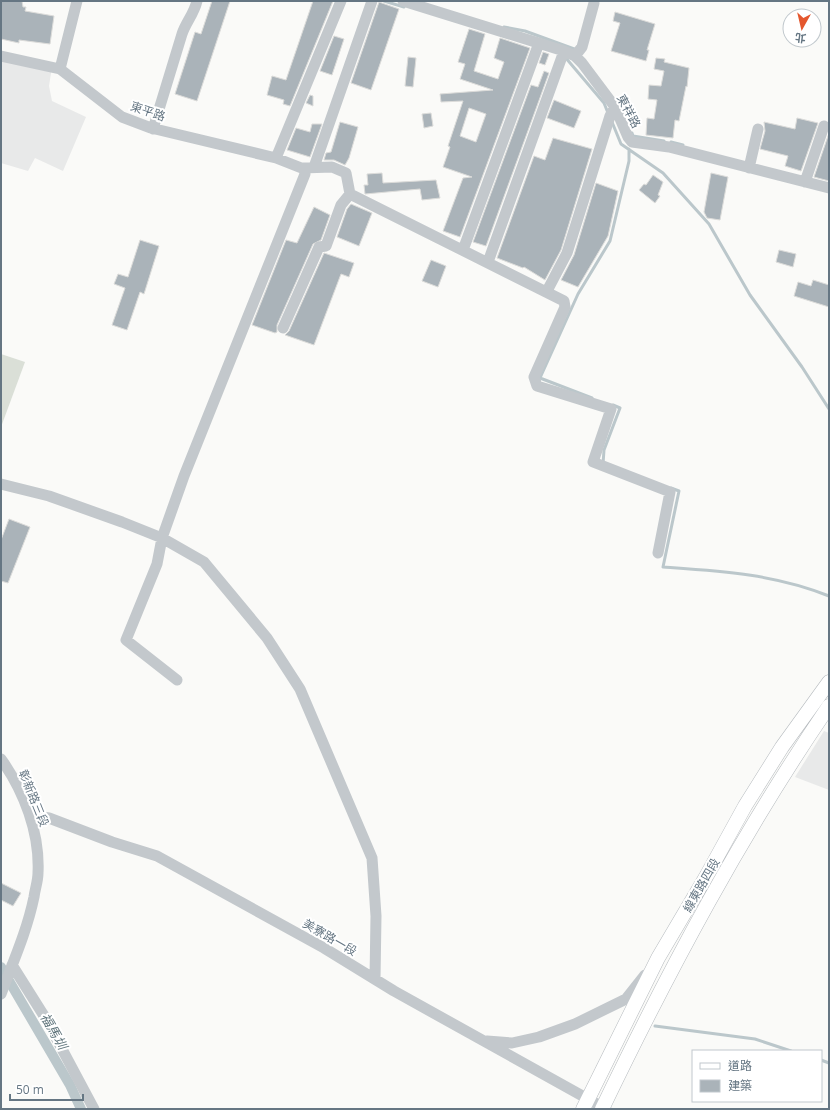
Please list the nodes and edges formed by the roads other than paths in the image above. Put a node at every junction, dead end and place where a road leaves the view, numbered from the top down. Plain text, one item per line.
1 (77, 1) edge
2 (197, 1) edge
3 (341, 1) edge
4 (372, 1) edge
5 (403, 1) edge
6 (594, 3) dead end
7 (539, 43) junction
8 (564, 51) junction
9 (1, 56) edge
10 (575, 56) junction
11 (60, 69) junction
12 (615, 107) junction
13 (824, 126) dead end
14 (154, 129) junction
15 (758, 129) dead end
16 (276, 158) junction
17 (750, 164) junction
18 (314, 167) junction
19 (302, 168) junction
20 (805, 182) junction
21 (829, 188) edge
22 (350, 194) junction
23 (463, 250) junction
24 (488, 262) junction
25 (547, 292) junction
26 (283, 328) dead end
27 (1, 484) edge
28 (162, 538) junction
29 (658, 553) dead end
30 (177, 680) dead end
31 (829, 682) edge
32 (829, 706) edge
33 (1, 759) edge
34 (30, 815) junction
35 (658, 958) junction
36 (12, 965) junction
37 (375, 979) junction
38 (2, 993) edge
39 (476, 1037) junction
40 (585, 1104) edge
41 (604, 1108) edge
42 (94, 1109) edge

1 - 11 street
2 - 14 street
3 - 16 street
4 - 18 street
5 - 7 street, 東祥路
6 - 10 street
7 - 8 street, 東祥路
7 - 23 street
8 - 10 street, 東祥路
8 - 24 street
9 - 11 street, 東平路
10 - 12 street, 東祥路
11 - 14 street, 東平路
12 - 17 street, 東祥路
12 - 25 street
13 - 20 street
14 - 16 street, 東平路
15 - 17 street
16 - 19 street, 東平路
17 - 20 street, 東祥路
18 - 19 street
18 - 22 street
19 - 28 street
20 - 21 street, 東祥路
22 - 23 street
22 - 26 street
23 - 24 street
24 - 25 street
25 - 29 street
27 - 28 street
28 - 30 street
28 - 37 street
31 - 35 main road, 線東路四段
32 - 41 main road, 線東路四段
33 - 34 street, 彰新路三段
34 - 36 street, 彰新路三段
34 - 37 street, 美寮路一段
35 - 39 street
35 - 40 main road, 線東路四段
36 - 38 street, 彰新路三段
36 - 42 street
37 - 39 street, 美寮路一段
39 - 40 street, 美寮路一段
40 - 41 street, 美寮路一段

